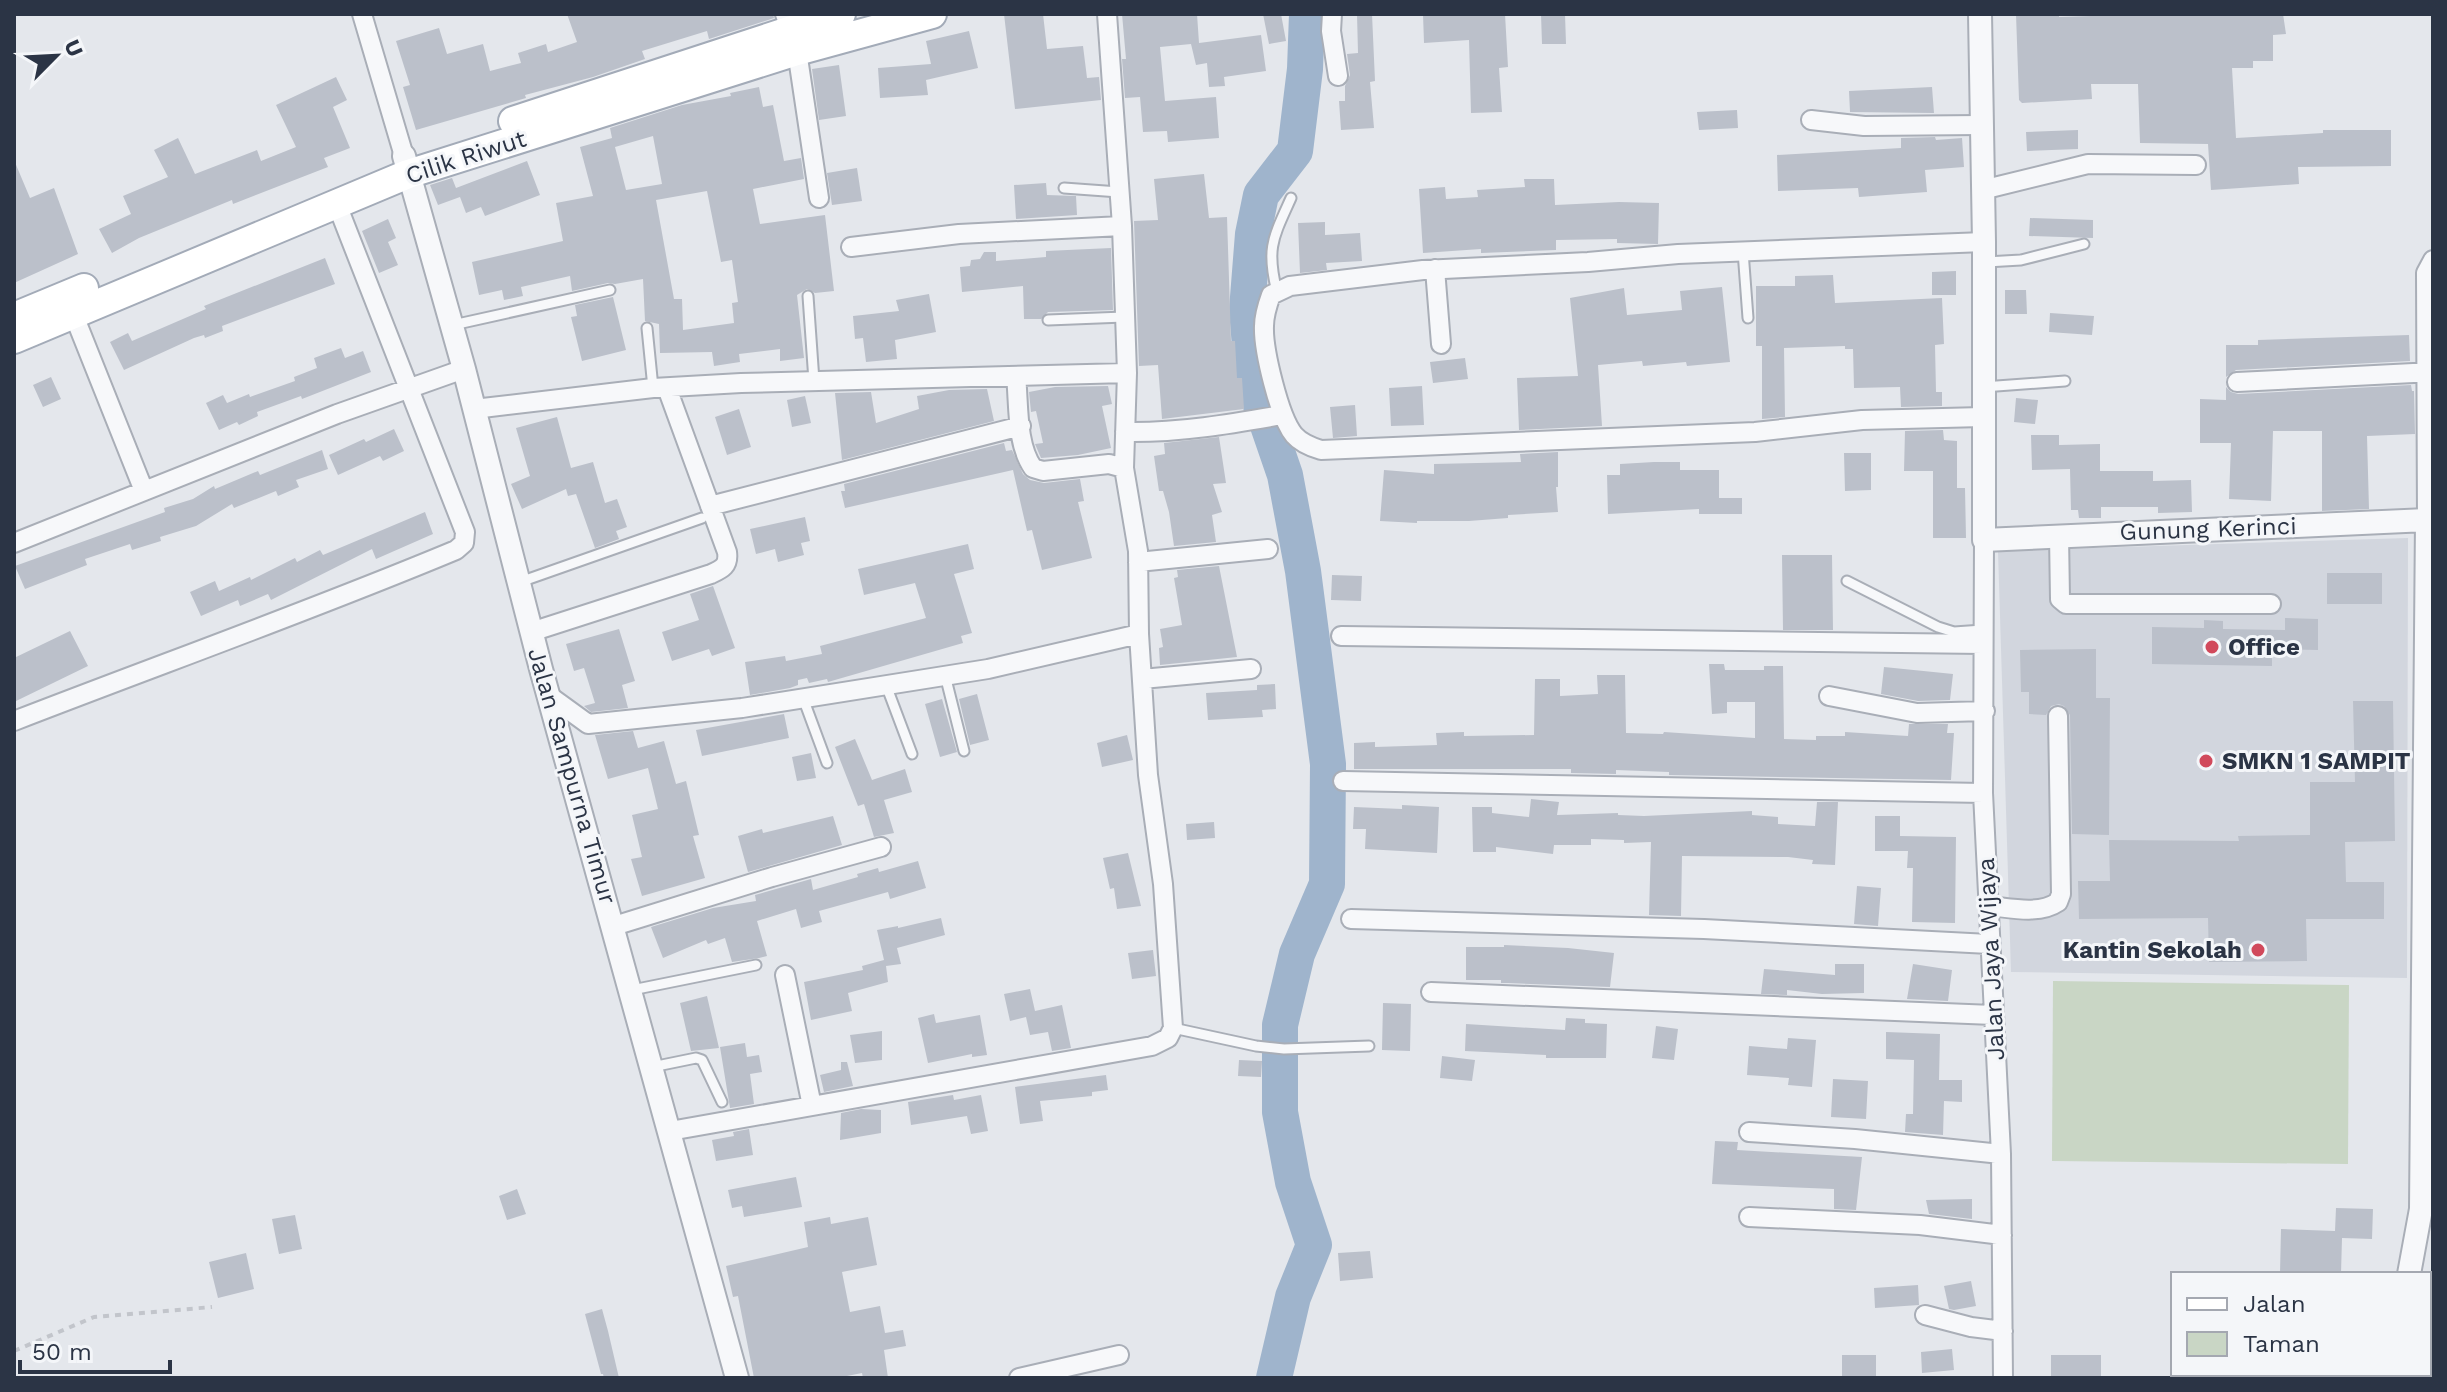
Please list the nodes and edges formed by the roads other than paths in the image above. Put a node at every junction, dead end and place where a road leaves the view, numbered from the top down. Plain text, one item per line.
1 (362, 14) edge
2 (841, 14) edge
3 (932, 14) edge
4 (1107, 14) edge
5 (1332, 14) edge
6 (1980, 14) edge
7 (791, 32) edge
8 (1338, 76) dead end
9 (1811, 120) dead end
10 (1981, 125) junction
11 (406, 165) junction
12 (2196, 165) dead end
13 (1064, 188) dead end
14 (1982, 190) junction
15 (1119, 192) junction
16 (819, 198) dead end
17 (1291, 198) dead end
18 (336, 202) junction
19 (1122, 226) junction
20 (2084, 244) dead end
21 (851, 247) dead end
22 (1743, 251) junction
23 (1984, 252) junction
24 (2433, 260) edge
25 (1435, 269) junction
26 (146, 272) junction
27 (610, 290) dead end
28 (1277, 292) junction
29 (808, 296) dead end
30 (73, 313) junction
31 (14, 317) edge
32 (1124, 317) junction
33 (1748, 318) dead end
34 (1048, 320) dead end
35 (451, 325) junction
36 (647, 328) dead end
37 (14, 339) edge
38 (1441, 344) dead end
39 (464, 369) junction
40 (2430, 372) edge
41 (1127, 373) junction
42 (1016, 376) junction
43 (814, 381) junction
44 (2065, 381) dead end
45 (2237, 382) dead end
46 (1983, 387) junction
47 (409, 388) junction
48 (660, 388) junction
49 (474, 409) junction
50 (1278, 416) junction
51 (1983, 417) junction
52 (1021, 426) junction
53 (1125, 432) junction
54 (1124, 468) junction
55 (144, 491) junction
56 (706, 512) junction
57 (2430, 520) edge
58 (2059, 535) junction
59 (1984, 540) junction
60 (14, 543) edge
61 (1268, 549) dead end
62 (1138, 562) junction
63 (1847, 581) dead end
64 (518, 583) junction
65 (2271, 604) dead end
66 (531, 632) junction
67 (1139, 634) junction
68 (1341, 636) dead end
69 (1983, 637) junction
70 (1251, 669) dead end
71 (945, 675) junction
72 (1142, 679) junction
73 (886, 685) junction
74 (548, 695) junction
75 (1829, 696) dead end
76 (803, 698) junction
77 (1985, 711) junction
78 (2058, 716) dead end
79 (14, 721) edge
80 (964, 751) dead end
81 (912, 754) dead end
82 (827, 763) dead end
83 (1343, 781) dead end
84 (1983, 793) junction
85 (881, 847) dead end
86 (1989, 906) junction
87 (1351, 919) dead end
88 (614, 926) junction
89 (1989, 944) junction
90 (756, 965) dead end
91 (785, 975) dead end
92 (632, 990) junction
93 (1431, 992) dead end
94 (1993, 1015) junction
95 (1173, 1028) junction
96 (1369, 1046) dead end
97 (652, 1067) junction
98 (722, 1102) dead end
99 (812, 1106) junction
100 (670, 1131) junction
101 (1749, 1132) dead end
102 (2001, 1154) junction
103 (2427, 1209) edge
104 (1749, 1217) dead end
105 (2002, 1235) junction
106 (2410, 1272) edge
107 (1925, 1315) dead end
108 (2003, 1331) junction
109 (1119, 1355) dead end
110 (737, 1378) edge
111 (1019, 1378) edge
112 (2003, 1378) edge

1 - 11 street
2 - 7 main road, Cilik Riwut
3 - 7 main road, Cilik Riwut
4 - 15 street
5 - 8 street
6 - 10 street
7 - 11 main road, Cilik Riwut
7 - 16 street
9 - 10 street
10 - 14 street
11 - 18 main road, Cilik Riwut
11 - 26 main road, Cilik Riwut
11 - 35 street, Jalan Sampurna Timur
12 - 14 street
13 - 15 lane
14 - 23 street
15 - 19 street
17 - 28 lane
18 - 26 main road, Cilik Riwut
18 - 47 street
19 - 21 street
19 - 32 street
20 - 23 lane
22 - 23 street
22 - 25 street
22 - 33 lane
23 - 46 street
24 - 40 street
25 - 28 street
25 - 38 street
26 - 30 main road, Cilik Riwut
26 - 31 main road, Cilik Riwut
27 - 35 lane
28 - 50 street
29 - 43 lane
30 - 37 main road, Cilik Riwut
30 - 55 street
32 - 34 lane
32 - 41 street
35 - 39 street, Jalan Sampurna Timur
36 - 48 lane
39 - 47 street
39 - 49 street, Jalan Sampurna Timur
40 - 45 street
40 - 57 street
41 - 42 street
41 - 53 street
42 - 43 street
42 - 52 street
43 - 48 street
44 - 46 lane
46 - 51 street
47 - 55 street
47 - 79 street
48 - 49 street
48 - 56 street
49 - 64 street, Jalan Sampurna Timur
50 - 51 street
50 - 53 street
51 - 59 street
52 - 54 street
52 - 56 street
53 - 54 street
54 - 62 street
55 - 60 street
56 - 64 lane
56 - 66 street
57 - 58 street, Gunung Kerinci
57 - 103 street
58 - 59 street, Gunung Kerinci
58 - 65 street
59 - 69 street, Jalan Jaya Wijaya
61 - 62 street
62 - 67 street
63 - 69 lane
64 - 66 street, Jalan Sampurna Timur
66 - 74 street, Jalan Sampurna Timur
67 - 71 street
67 - 72 street
68 - 69 street
69 - 77 street, Jalan Jaya Wijaya
70 - 72 street
71 - 73 street
71 - 80 lane
72 - 95 street
73 - 76 street
73 - 81 lane
74 - 76 street
74 - 88 street, Jalan Sampurna Timur
75 - 77 street
76 - 82 lane
77 - 84 street, Jalan Jaya Wijaya
78 - 86 street
83 - 84 street
84 - 86 street, Jalan Jaya Wijaya
85 - 88 street
86 - 89 street, Jalan Jaya Wijaya
87 - 89 street
88 - 92 street, Jalan Sampurna Timur
89 - 94 street, Jalan Jaya Wijaya
90 - 92 lane
91 - 99 street
92 - 97 street, Jalan Sampurna Timur
93 - 94 street
94 - 102 street, Jalan Jaya Wijaya
95 - 96 lane
95 - 99 street
97 - 98 lane
97 - 100 street, Jalan Sampurna Timur
99 - 100 street
100 - 110 street, Jalan Sampurna Timur
101 - 102 street
102 - 105 street, Jalan Jaya Wijaya
103 - 106 street
104 - 105 street
105 - 108 street, Jalan Jaya Wijaya
107 - 108 street
108 - 112 street, Jalan Jaya Wijaya
109 - 111 street

